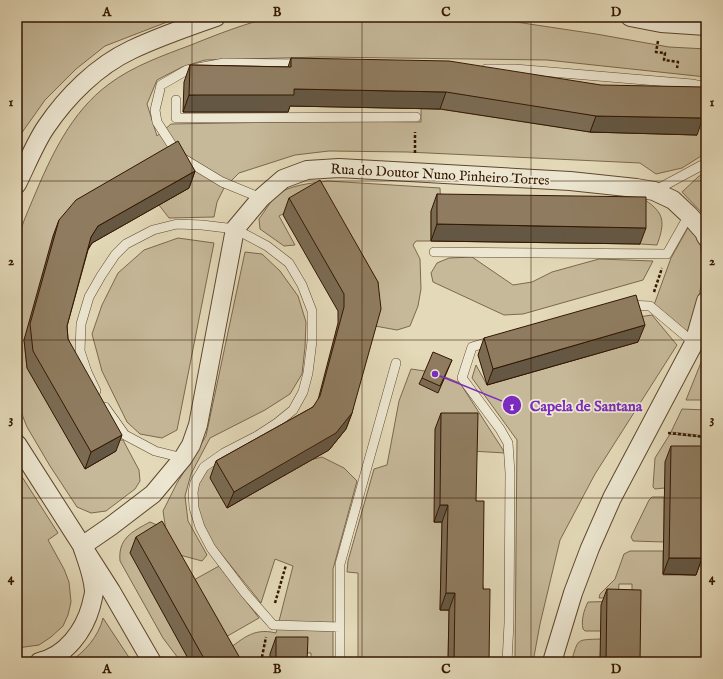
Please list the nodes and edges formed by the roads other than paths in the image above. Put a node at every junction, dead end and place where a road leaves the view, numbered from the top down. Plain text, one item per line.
1 (216, 17) edge
2 (630, 17) edge
3 (706, 26) edge
4 (311, 65) edge
5 (476, 68) edge
6 (706, 87) edge
7 (176, 100) dead end
8 (416, 117) edge
9 (706, 163) edge
10 (17, 184) edge
11 (654, 191) junction
12 (261, 198) junction
13 (689, 215) junction
14 (235, 229) junction
15 (705, 234) edge
16 (434, 252) dead end
17 (706, 301) edge
18 (622, 305) edge
19 (502, 338) edge
20 (694, 343) junction
21 (396, 363) dead end
22 (17, 444) edge
23 (183, 458) junction
24 (82, 546) junction
25 (340, 627) junction
26 (39, 662) edge
27 (152, 662) edge
28 (340, 662) edge
29 (507, 662) edge
30 (552, 662) edge

1 - 10 street
2 - 3 street
4 - 12 lane
5 - 6 lane
7 - 8 lane
9 - 11 lane
11 - 12 street, Rua do Doutor Nuno Pinheiro Torres
11 - 13 street, Rua do Doutor Nuno Pinheiro Torres
12 - 14 street, Rua do Doutor Nuno Pinheiro Torres
13 - 15 street, Rua do Doutor Nuno Pinheiro Torres
13 - 16 lane
14 - 23 street, Rua do Doutor Nuno Pinheiro Torres
14 - 23 lane
14 - 25 lane
17 - 20 street
18 - 20 lane
19 - 29 lane
20 - 30 street
21 - 25 lane
22 - 24 street
23 - 24 street, Rua do Doutor Nuno Pinheiro Torres
24 - 26 street
24 - 27 street
25 - 28 lane

